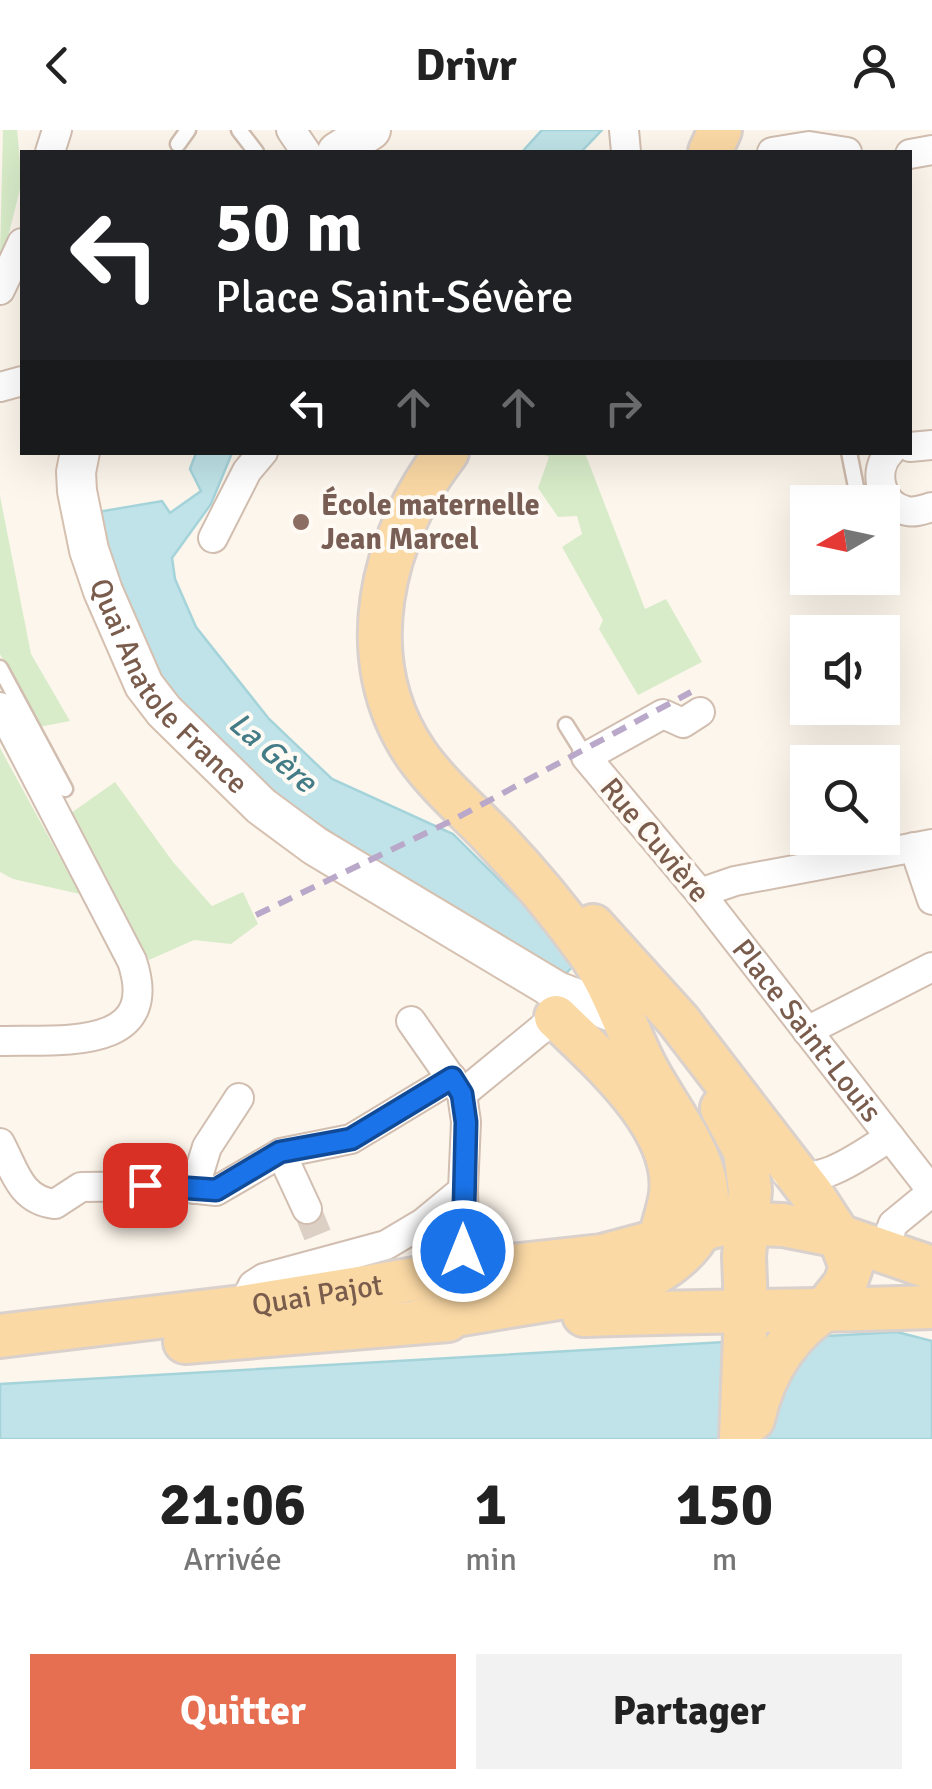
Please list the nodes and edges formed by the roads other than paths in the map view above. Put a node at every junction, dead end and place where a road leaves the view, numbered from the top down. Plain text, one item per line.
1 (188, 130) edge
2 (371, 130) edge
3 (178, 144) dead end
4 (339, 150) edge
5 (784, 150) edge
6 (835, 150) edge
7 (20, 247) edge
8 (0, 290) edge
9 (80, 455) edge
10 (260, 455) edge
11 (445, 455) edge
12 (850, 455) edge
13 (887, 455) edge
14 (856, 485) edge
15 (882, 485) edge
16 (932, 507) edge
17 (900, 510) edge
18 (213, 538) dead end
19 (0, 668) edge
20 (0, 707) edge
21 (700, 712) dead end
22 (566, 725) dead end
23 (586, 757) junction
24 (65, 789) dead end
25 (500, 845) junction
26 (923, 846) edge
27 (700, 893) junction
28 (932, 900) edge
29 (724, 924) joint
30 (610, 946) junction
31 (488, 951) junction
32 (932, 967) edge
33 (620, 1015) junction
34 (556, 1017) junction
35 (411, 1020) dead end
36 (678, 1020) junction
37 (807, 1031) junction
38 (0, 1041) edge
39 (614, 1074) junction
40 (457, 1086) junction
41 (239, 1098) dead end
42 (890, 1137) junction
43 (0, 1143) edge
44 (745, 1151) junction
45 (280, 1152) junction
46 (800, 1178) junction
47 (194, 1189) junction
48 (463, 1190) junction
49 (932, 1192) edge
50 (307, 1208) tunnel mouth
51 (749, 1222) junction
52 (702, 1230) junction
53 (839, 1236) junction
54 (660, 1240) junction
55 (469, 1244) junction
56 (882, 1252) junction
57 (932, 1268) edge
58 (242, 1307) junction
59 (932, 1307) edge
60 (811, 1320) junction
61 (419, 1321) junction
62 (745, 1322) junction
63 (686, 1328) dead end
64 (0, 1336) edge
65 (0, 1358) edge
66 (740, 1439) edge
67 (748, 1439) edge

1 - 3 lane
2 - 4 main road
5 - 6 street
7 - 8 street
9 - 31 main road, Quai Anatole France
10 - 18 street
11 - 25 main road
12 - 14 lane
13 - 15 street
16 - 17 street
19 - 24 lane
20 - 38 street
21 - 23 street
22 - 23 lane
23 - 27 street, Rue Cuvière
25 - 30 main road
25 - 33 main road
26 - 27 street
26 - 28 street
27 - 29 street, Rue Cuvière
29 - 37 street, Place Saint-Louis
30 - 33 main road
30 - 36 main road
31 - 33 main road
31 - 34 main road
32 - 37 street
33 - 34 main road
33 - 36 main road
33 - 39 main road
33 - 44 main road
33 - 52 main road
34 - 39 main road
34 - 40 street
35 - 40 street
36 - 46 main road
37 - 42 street, Place Saint-Louis
39 - 54 main road
40 - 45 street
40 - 48 street
41 - 47 street
42 - 46 street, Place Saint-Louis
42 - 49 street, Place Saint-Louis
43 - 47 street
44 - 46 street
44 - 51 main road
45 - 47 street
45 - 50 street
46 - 53 main road
48 - 55 street
48 - 58 street
49 - 56 street, Place Saint-Louis
51 - 52 main road, Quai Pajot
51 - 53 main road, Quai Pajot
51 - 62 main road
52 - 54 main road, Quai Pajot
52 - 61 main road
53 - 56 main road, Quai Pajot
53 - 60 main road
54 - 55 main road, Quai Pajot
55 - 58 main road, Quai Pajot
56 - 57 main road, Quai Pajot
56 - 60 main road
58 - 64 main road, Quai Pajot
59 - 60 main road, Quai Pajot
60 - 62 main road, Quai Pajot
60 - 67 main road
61 - 62 main road, Quai Pajot
61 - 65 main road, Quai Pajot
62 - 63 lane
62 - 66 main road

